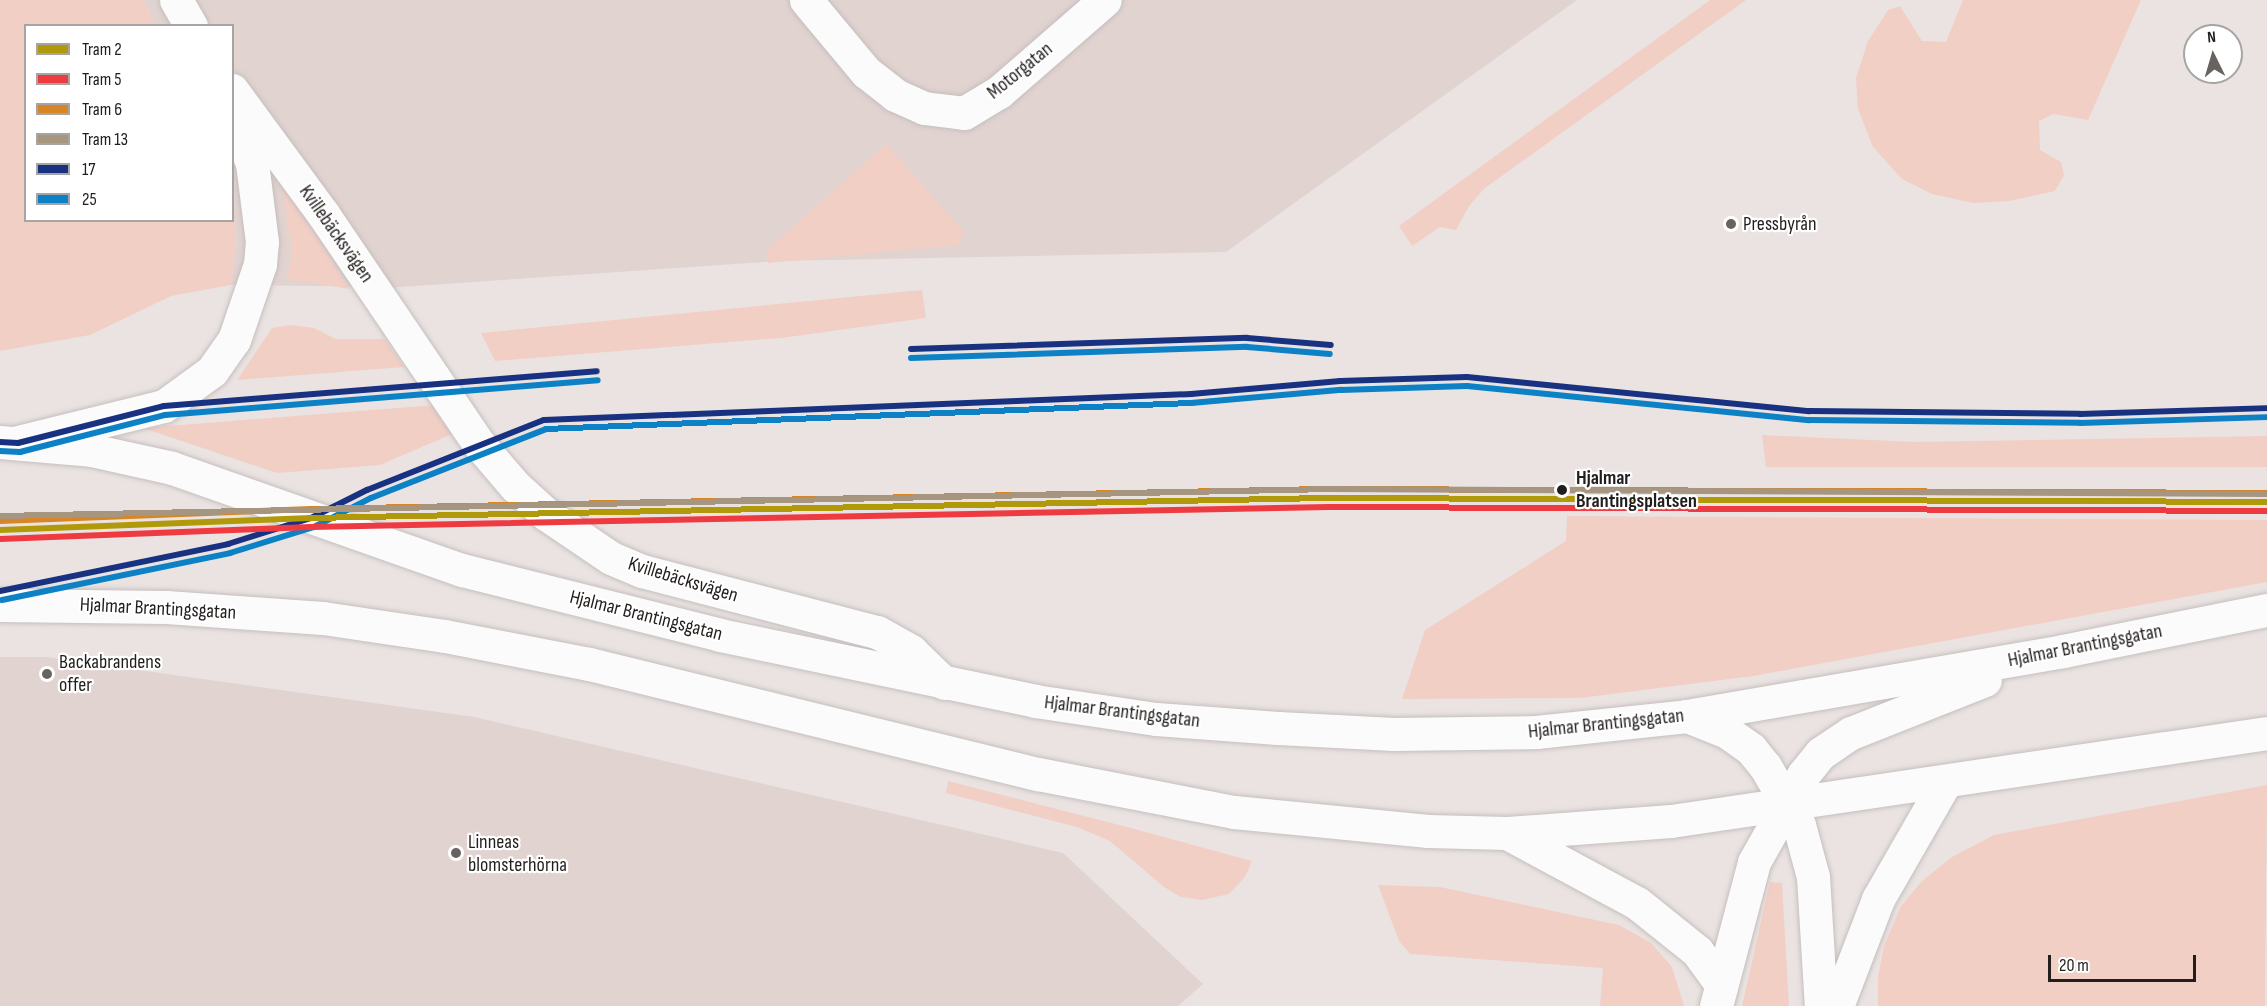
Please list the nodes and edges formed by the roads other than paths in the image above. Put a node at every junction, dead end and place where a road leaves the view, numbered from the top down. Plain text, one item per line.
1 (176, 0) edge
2 (806, 0) edge
3 (1105, 0) edge
4 (189, 24) edge
5 (234, 93) edge
6 (234, 121) edge
7 (9, 442) edge
8 (0, 605) edge
9 (2267, 610) edge
10 (2063, 651) junction
11 (944, 683) junction
12 (1687, 716) junction
13 (2267, 734) edge
14 (1944, 784) junction
15 (1787, 805) junction
16 (1507, 833) junction
17 (1718, 995) edge
18 (1821, 1006) edge
19 (1837, 1006) edge

1 - 4 main road
2 - 3 main road, Motorgatan
5 - 11 main road, Kvillebäcksvägen
6 - 7 main road
7 - 11 main road, Hjalmar Brantingsgatan
8 - 16 main road, Hjalmar Brantingsgatan
9 - 10 main road, Hjalmar Brantingsgatan
10 - 12 main road, Hjalmar Brantingsgatan
10 - 15 main road
11 - 12 main road, Hjalmar Brantingsgatan
12 - 15 main road
13 - 14 main road, Hjalmar Brantingsgatan
14 - 15 main road, Hjalmar Brantingsgatan
14 - 19 main road
15 - 16 main road, Hjalmar Brantingsgatan
15 - 17 main road
15 - 18 main road
16 - 17 main road

